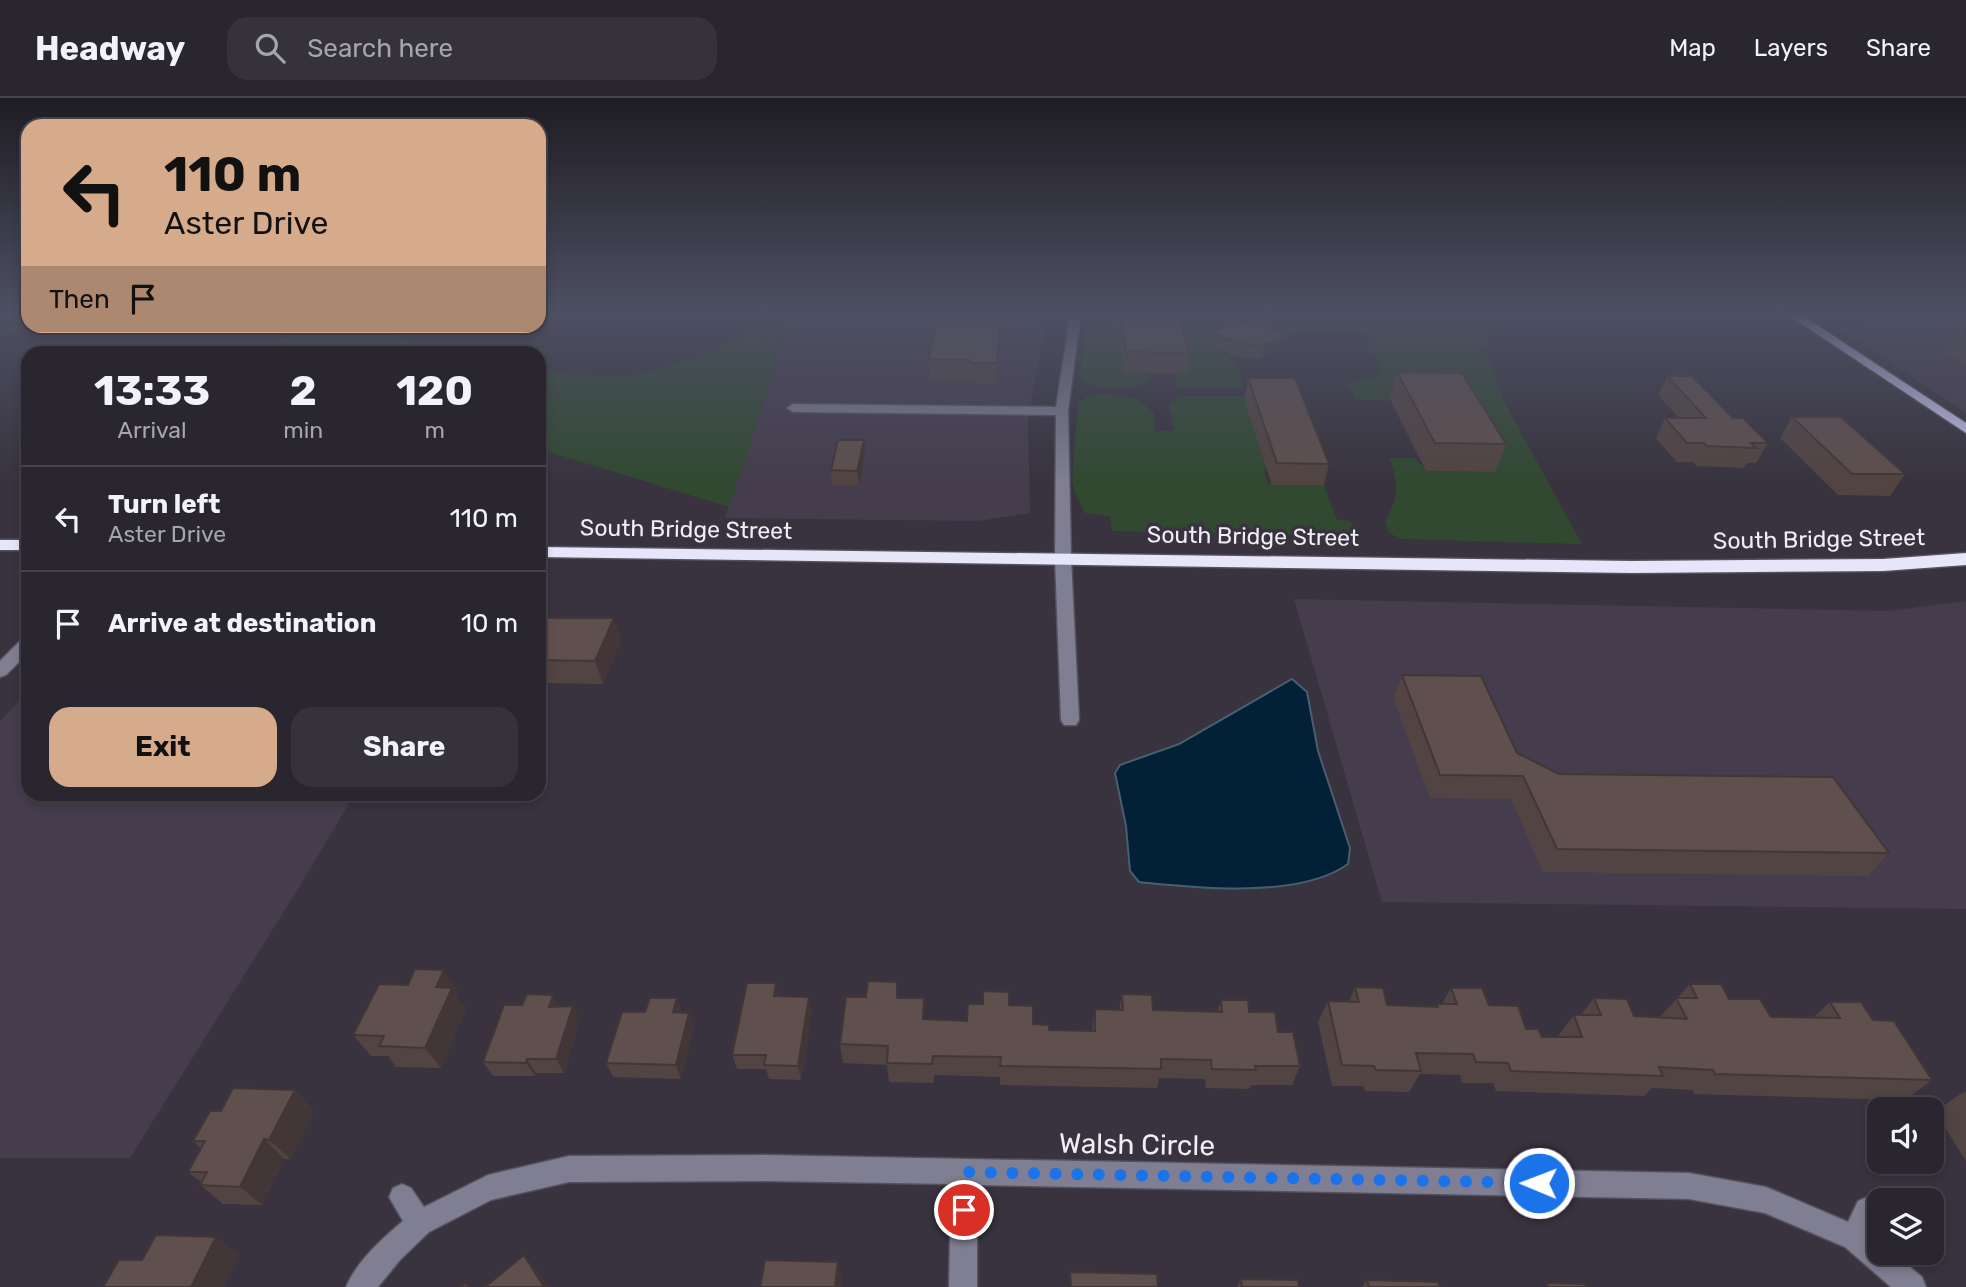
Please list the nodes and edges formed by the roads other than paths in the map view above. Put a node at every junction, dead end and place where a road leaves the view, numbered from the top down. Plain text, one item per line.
1 (1067, 369) edge
2 (1875, 369) edge
3 (793, 408) dead end
4 (1062, 411) junction
5 (1966, 429) edge
6 (0, 545) edge
7 (21, 545) edge
8 (546, 552) edge
9 (1063, 558) junction
10 (1966, 559) edge
11 (21, 650) edge
12 (0, 671) edge
13 (1070, 720) dead end
14 (964, 1172) junction
15 (402, 1197) dead end
16 (1867, 1210) dead end
17 (419, 1223) junction
18 (1854, 1238) junction
19 (360, 1287) edge
20 (963, 1287) edge
21 (1912, 1287) edge

1 - 4 street
2 - 5 main road
3 - 4 street
4 - 9 street
6 - 7 highway
8 - 9 highway, South Bridge Street
9 - 10 highway, South Bridge Street
9 - 13 street
11 - 12 street
14 - 17 street, Walsh Circle
14 - 18 street, Walsh Circle
14 - 20 street
15 - 17 street
16 - 18 street
17 - 19 street, Walsh Circle
18 - 21 street, Walsh Circle

